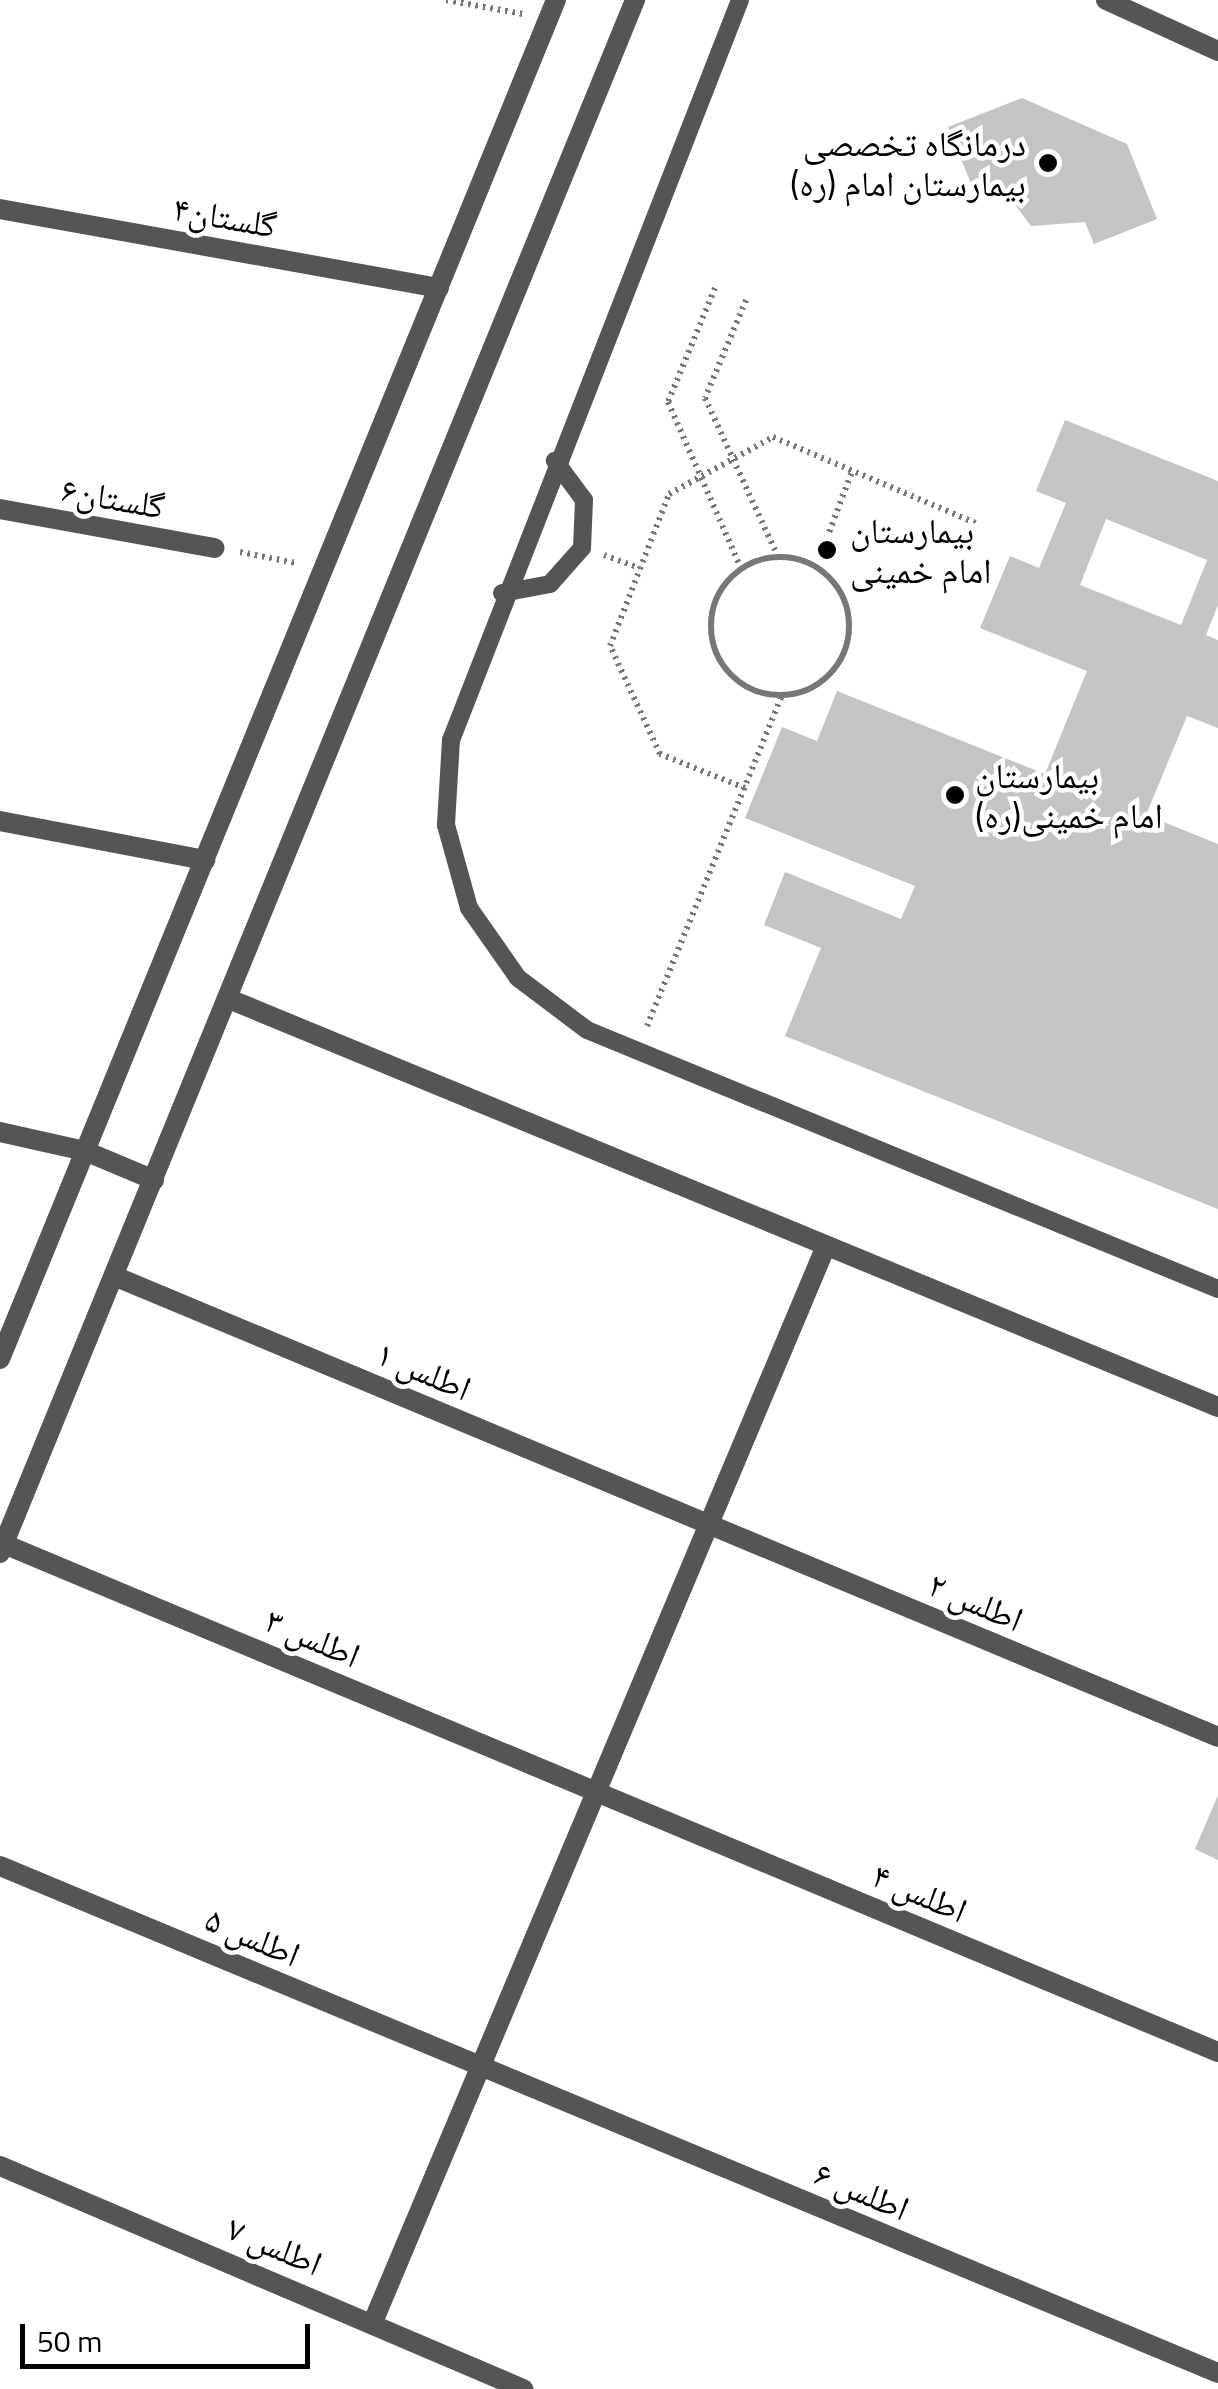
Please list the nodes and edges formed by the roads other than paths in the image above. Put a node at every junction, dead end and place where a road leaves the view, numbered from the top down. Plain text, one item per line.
1 (635, 0) edge
2 (740, 0) edge
3 (1106, 0) edge
4 (553, 9) edge
5 (1218, 51) edge
6 (0, 209) edge
7 (439, 288) junction
8 (555, 461) junction
9 (0, 509) edge
10 (214, 548) road end
11 (502, 593) junction
12 (0, 820) edge
13 (205, 860) junction
14 (229, 999) junction
15 (0, 1132) edge
16 (85, 1151) junction
17 (154, 1180) junction
18 (826, 1246) junction
19 (114, 1276) junction
20 (1218, 1289) edge
21 (0, 1359) edge
22 (1218, 1408) edge
23 (709, 1524) junction
24 (2, 1548) edge
25 (1218, 1737) edge
26 (596, 1791) junction
27 (0, 1866) edge
28 (1218, 2052) edge
29 (480, 2066) junction
30 (0, 2166) edge
31 (373, 2322) junction
32 (1218, 2374) edge
33 (522, 2389) edge

1 - 14 street
2 - 8 lane
3 - 5 street
4 - 7 street
6 - 7 street, گلستان۴
7 - 13 street
8 - 11 lane
8 - 11 lane
9 - 10 street, گلستان۶
11 - 20 lane
12 - 13 street
13 - 16 street
14 - 17 street
14 - 18 street
15 - 16 street
16 - 17 street
16 - 21 street
17 - 19 street
18 - 22 street
18 - 23 street
19 - 23 street, اطلس ۱
19 - 24 street
23 - 25 street, اطلس ۲
23 - 26 street
24 - 26 street, اطلس ۳
26 - 28 street, اطلس ۴
26 - 29 street
27 - 29 street, اطلس ۵
29 - 31 street
29 - 32 street, اطلس ۶
30 - 31 street, اطلس ۷
31 - 33 street, اطلس ۷

